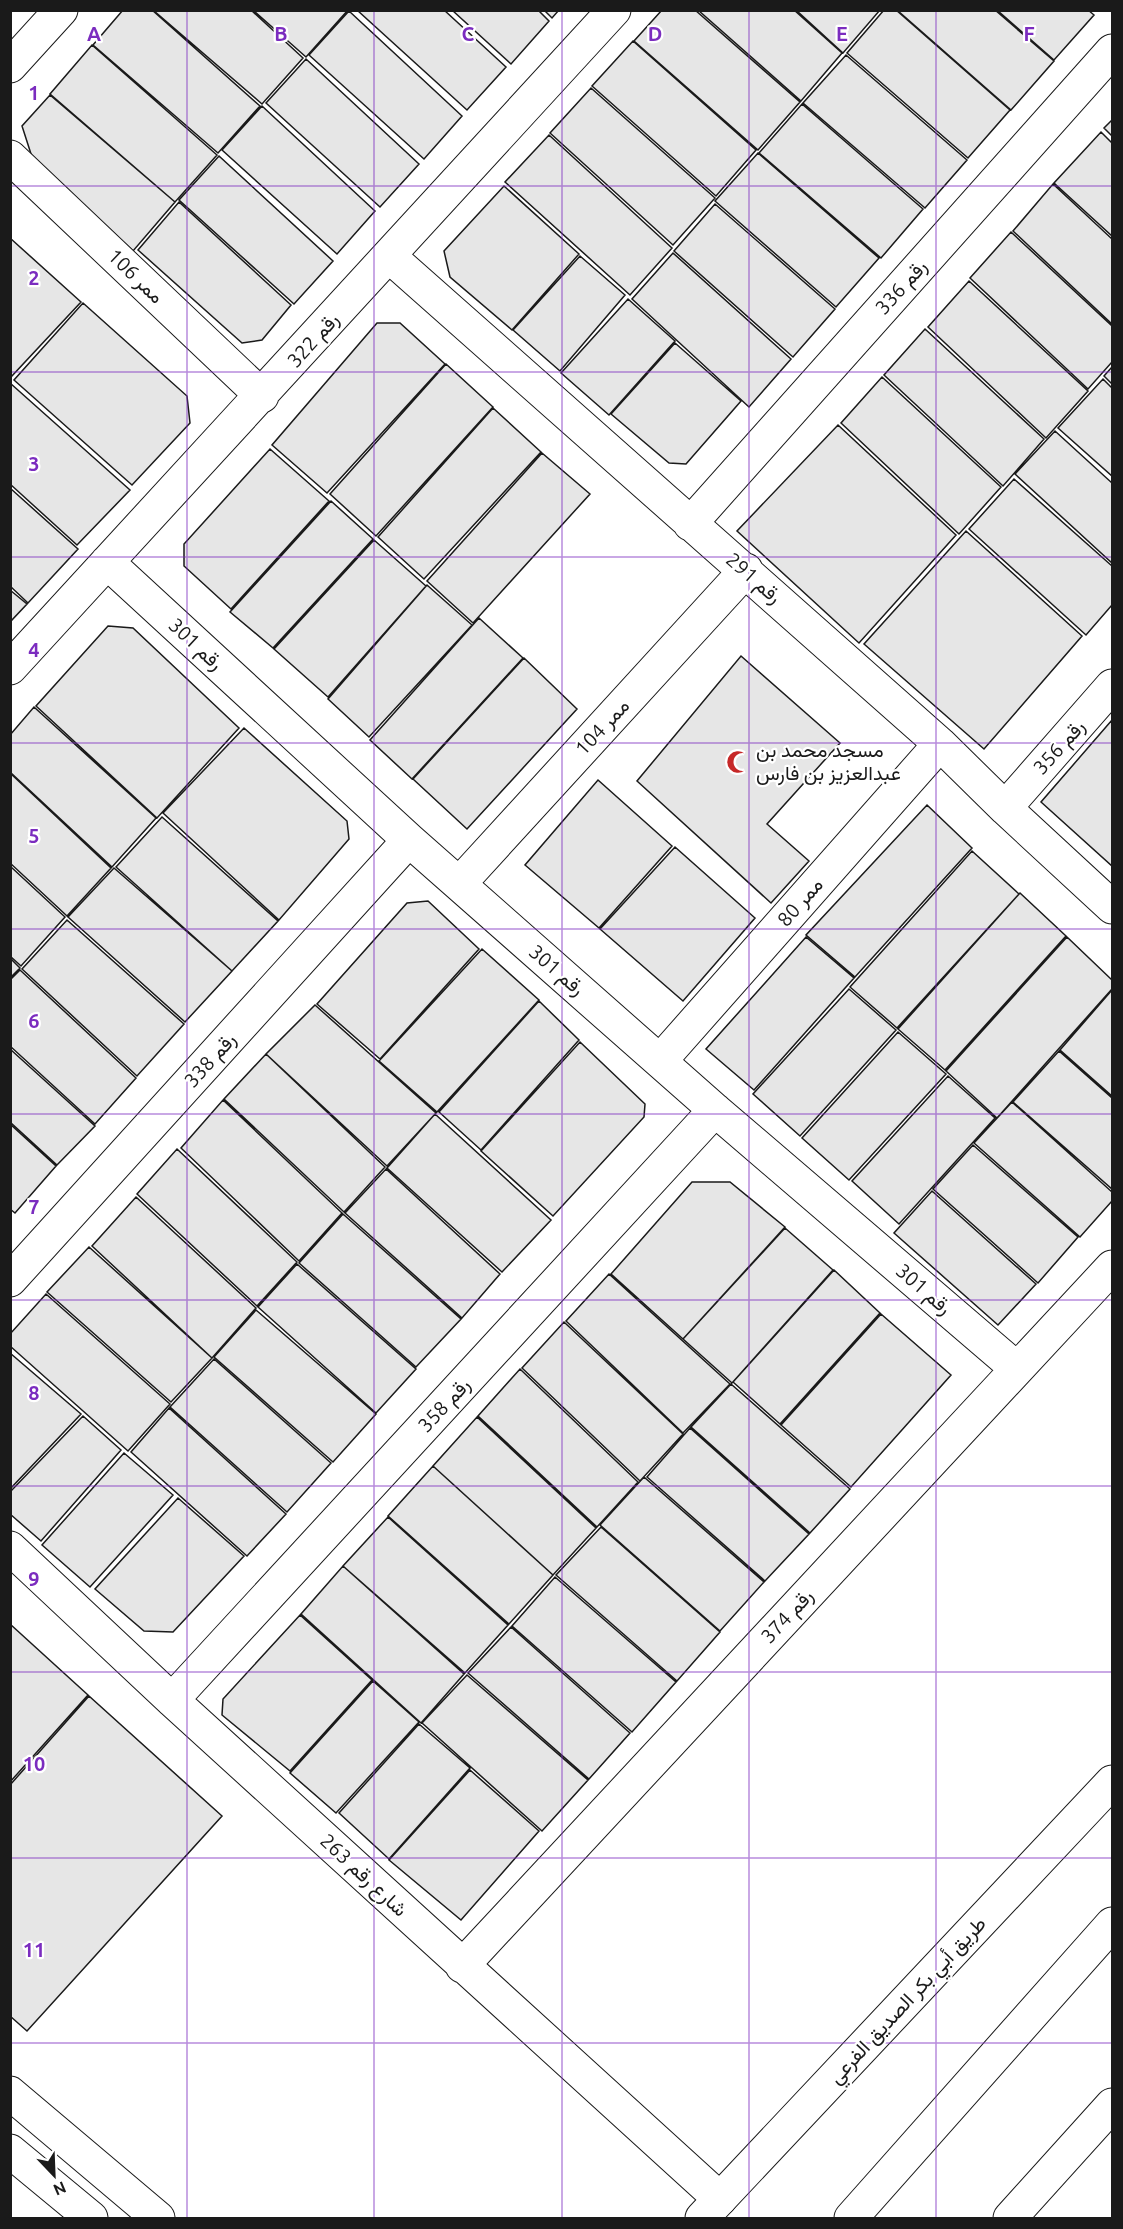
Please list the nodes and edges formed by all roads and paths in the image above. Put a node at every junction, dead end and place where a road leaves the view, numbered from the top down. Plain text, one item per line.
1 (61, 10) edge
2 (614, 10) edge
3 (1113, 51) edge
4 (14, 56) edge
5 (10, 157) edge
6 (389, 256) junction
7 (262, 396) junction
8 (690, 524) junction
9 (107, 562) junction
10 (746, 570) junction
11 (10, 668) edge
12 (1113, 686) edge
13 (940, 744) junction
14 (1005, 808) junction
15 (409, 840) junction
16 (459, 884) junction
17 (1113, 907) edge
18 (660, 1061) junction
19 (715, 1110) junction
20 (1113, 1267) edge
21 (10, 1280) edge
22 (1016, 1368) junction
23 (10, 1548) edge
24 (172, 1700) junction
25 (1113, 1782) edge
26 (1113, 1924) edge
27 (462, 1966) junction
28 (10, 2093) edge
29 (1113, 2105) edge
30 (10, 2151) edge
31 (56, 2190) junction
32 (711, 2209) edge
33 (86, 2218) edge
34 (91, 2218) edge
35 (158, 2218) edge
36 (851, 2218) edge
37 (1010, 2218) edge

1 - 4 main road
2 - 6 main road, رقم 322
3 - 8 main road, رقم 336
5 - 7 main road, ممر 106
6 - 7 main road, رقم 322
6 - 8 main road, رقم 291
7 - 9 main road, رقم 322
8 - 10 main road, رقم 291
9 - 11 main road, رقم 322
9 - 15 main road, رقم 301
10 - 13 main road, رقم 291
10 - 16 main road, ممر 104
12 - 14 main road, رقم 356
13 - 14 main road, رقم 291
13 - 18 main road, ممر 80
14 - 17 main road, رقم 291
15 - 16 main road, رقم 301
15 - 21 main road, رقم 338
16 - 18 main road, رقم 301
18 - 19 main road, رقم 301
19 - 22 main road, رقم 301
19 - 24 main road, رقم 358
20 - 22 main road, رقم 374
22 - 27 main road, رقم 374
23 - 24 main road, شارع رقم 263
24 - 27 main road, شارع رقم 263
25 - 32 main road, طريق أبي بكر الصديق الفرعي
26 - 36 main road
27 - 32 main road, شارع رقم 263
28 - 35 main road
29 - 37 main road
30 - 31 main road
31 - 33 main road
31 - 34 main road

